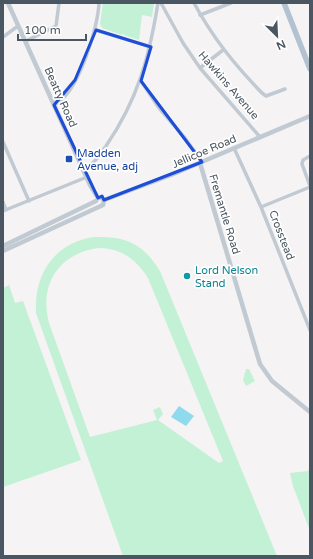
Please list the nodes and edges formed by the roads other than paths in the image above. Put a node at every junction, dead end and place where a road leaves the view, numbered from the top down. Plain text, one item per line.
1 (8, 3) edge
2 (59, 3) edge
3 (99, 3) edge
4 (158, 3) edge
5 (161, 3) edge
6 (194, 3) edge
7 (231, 3) edge
8 (284, 3) edge
9 (200, 14) junction
10 (18, 26) junction
11 (96, 30) junction
12 (3, 37) edge
13 (26, 41) junction
14 (151, 47) junction
15 (222, 50) junction
16 (200, 68) junction
17 (310, 69) edge
18 (141, 81) junction
19 (285, 89) dead end
20 (54, 104) junction
21 (310, 116) edge
22 (260, 137) junction
23 (3, 142) edge
24 (234, 148) junction
25 (310, 156) edge
26 (201, 162) junction
27 (84, 170) junction
28 (87, 177) junction
29 (310, 186) edge
30 (97, 199) junction
31 (104, 200) junction
32 (29, 201) junction
33 (3, 202) edge
34 (99, 206) junction
35 (261, 207) junction
36 (5, 211) edge
37 (4, 248) edge
38 (310, 330) edge
39 (310, 412) edge

1 - 10 street, Beatty Road
2 - 13 street
3 - 11 street
4 - 14 street
5 - 16 street, Hawkins Avenue
6 - 9 street
7 - 9 street
8 - 17 main road
9 - 15 street
10 - 12 street
10 - 13 street, Beatty Road
11 - 14 street
11 - 20 street
13 - 20 street, Beatty Road
14 - 18 street
15 - 16 street
15 - 19 street
16 - 22 street, Hawkins Avenue
18 - 26 street
18 - 27 street
20 - 27 street, Beatty Road
21 - 22 street, Jellicoe Road
22 - 24 street, Jellicoe Road
23 - 32 street
24 - 26 street, Jellicoe Road
24 - 35 street, Crosstead
25 - 29 street
26 - 31 street, Jellicoe Road
26 - 39 street, Fremantle Road
27 - 28 street, Beatty Road
28 - 30 street, Beatty Road
28 - 32 street
29 - 35 street
30 - 31 street
30 - 34 street
30 - 37 street, Jellicoe Road
31 - 34 street, Jellicoe Road
32 - 36 street
33 - 36 street
34 - 37 street, Jellicoe Road
35 - 38 street, Crosstead

